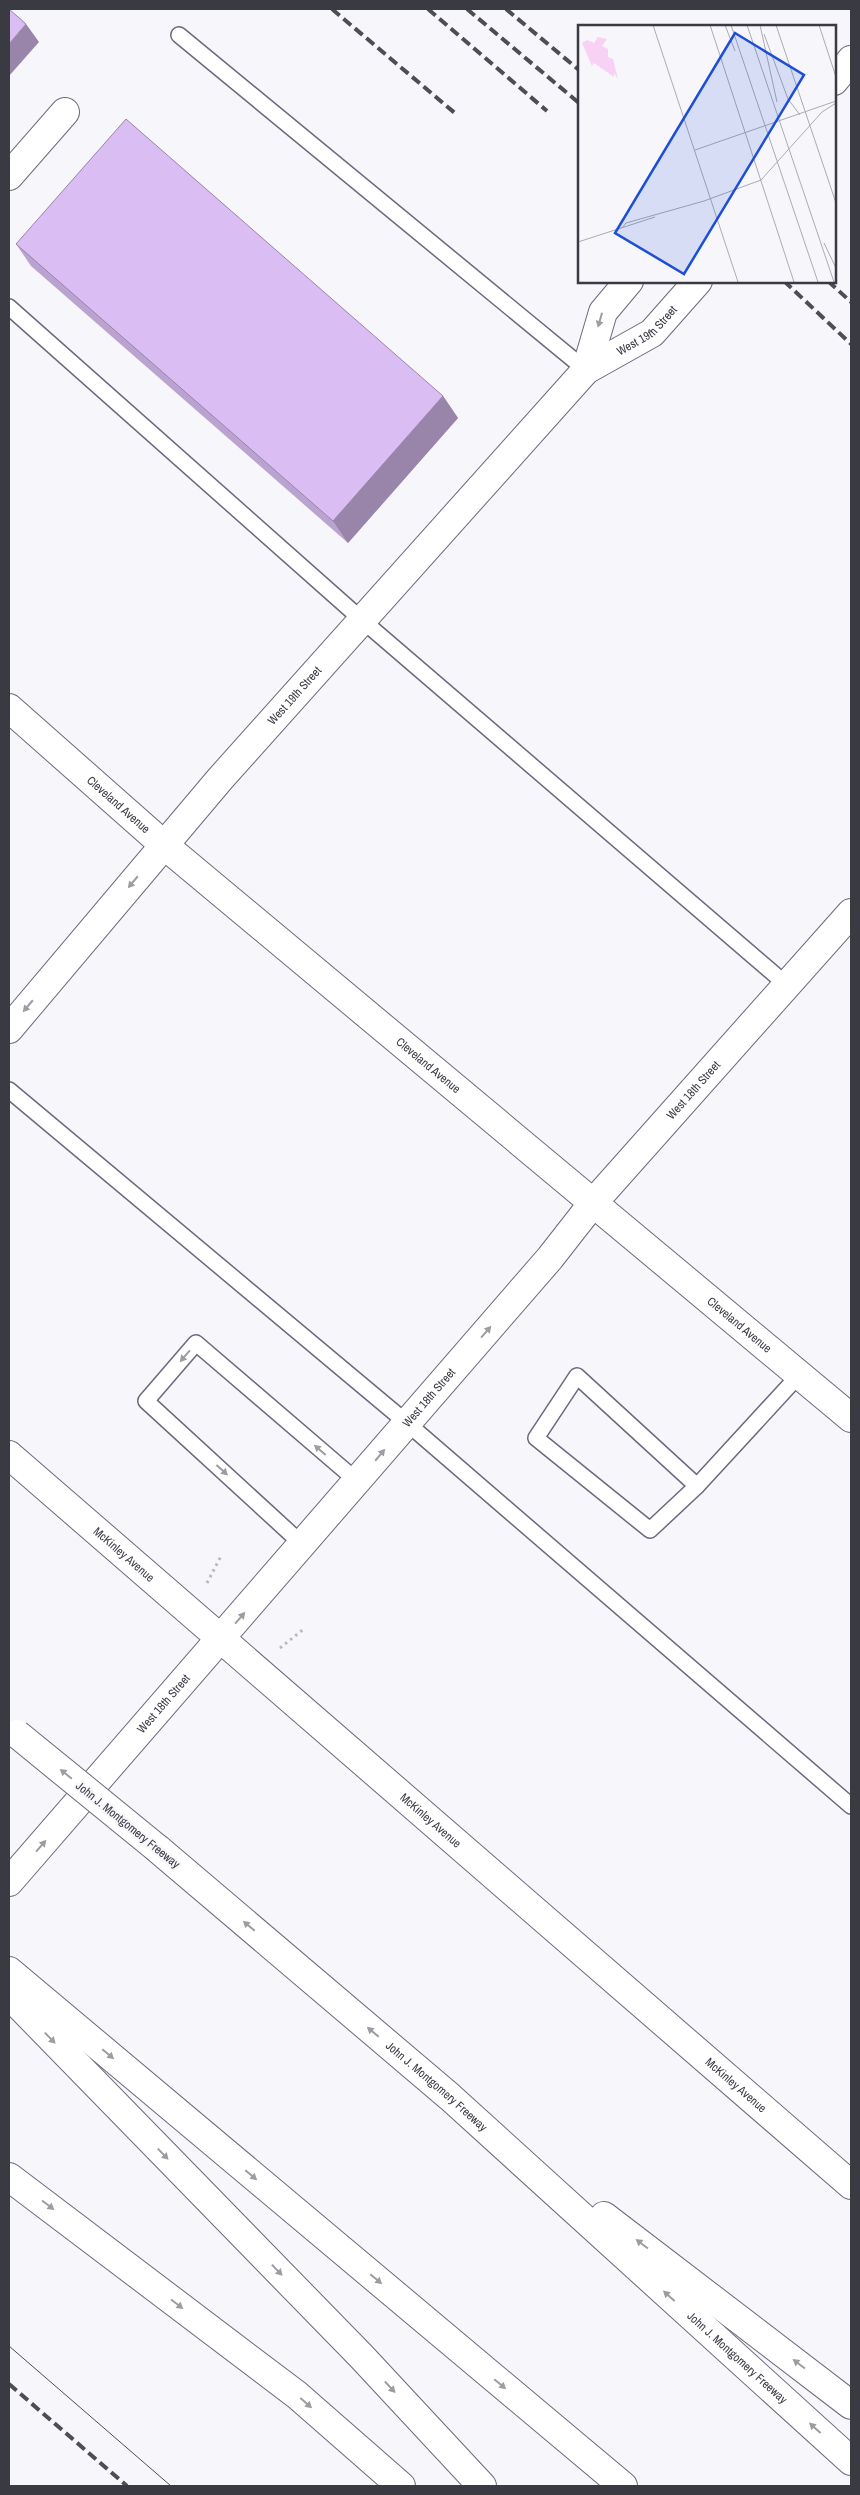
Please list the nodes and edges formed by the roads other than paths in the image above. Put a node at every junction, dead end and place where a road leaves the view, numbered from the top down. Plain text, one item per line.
1 (180, 35) dead end
2 (851, 60) edge
3 (835, 80) edge
4 (65, 112) dead end
5 (9, 176) edge
6 (628, 282) edge
7 (697, 282) edge
8 (9, 307) edge
9 (586, 370) junction
10 (362, 620) junction
11 (9, 708) edge
12 (164, 845) junction
13 (851, 913) edge
14 (788, 986) junction
15 (9, 1029) edge
16 (9, 1090) edge
17 (593, 1203) junction
18 (800, 1374) junction
19 (851, 1418) edge
20 (407, 1423) junction
21 (9, 1455) edge
22 (357, 1481) junction
23 (697, 1486) junction
24 (303, 1544) junction
25 (222, 1638) junction
26 (13, 1731) edge
27 (851, 1806) edge
28 (9, 1882) edge
29 (9, 1971) edge
30 (18, 1996) edge
31 (450, 2097) junction
32 (9, 2177) edge
33 (851, 2185) edge
34 (851, 2404) edge
35 (851, 2461) edge
36 (401, 2486) edge
37 (482, 2486) edge
38 (623, 2486) edge

1 - 9 lane
2 - 3 main road
4 - 5 main road
6 -> 9 main road, West 19th Street
7 - 9 main road, West 19th Street
8 - 10 lane
9 - 10 main road, West 19th Street
10 - 12 main road, West 19th Street
10 - 14 lane
11 - 12 main road, Cleveland Avenue
12 -> 15 main road, West 19th Street
12 - 17 main road, Cleveland Avenue
13 - 14 main road, West 18th Street
14 - 17 main road, West 18th Street
16 - 20 lane
17 - 18 main road, Cleveland Avenue
20 -> 17 main road, West 18th Street
18 - 19 main road, Cleveland Avenue
18 - 23 lane
22 -> 20 main road, West 18th Street
20 - 27 lane
21 - 25 main road, McKinley Avenue
22 - 24 main road, West 18th Street
22 -> 24 lane
23 - 23 lane
25 -> 24 main road, West 18th Street
28 -> 25 main road, West 18th Street
25 - 33 main road, McKinley Avenue
31 -> 26 main road, John J. Montgomery Freeway, bridge
29 - 30 main road
30 -> 37 main road
30 -> 38 main road
34 -> 31 main road
35 -> 31 main road, John J. Montgomery Freeway
32 -> 36 main road

